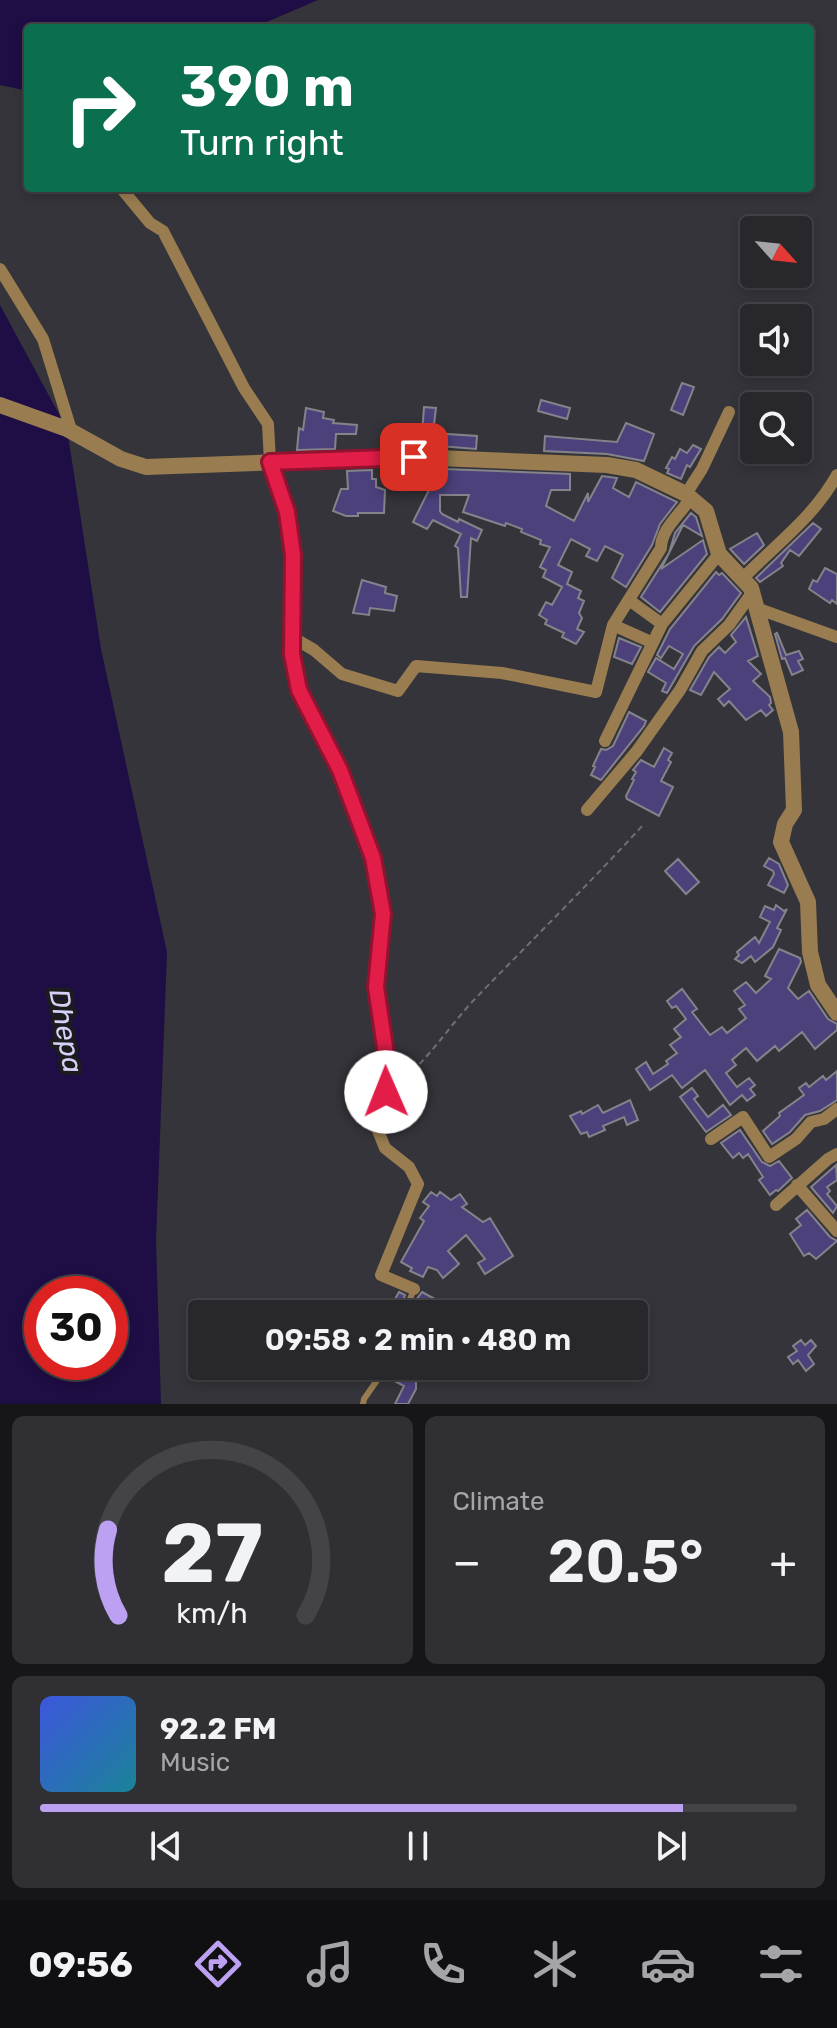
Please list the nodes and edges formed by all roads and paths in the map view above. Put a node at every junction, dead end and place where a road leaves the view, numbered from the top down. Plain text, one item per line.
1 (124, 192) edge
2 (0, 269) edge
3 (0, 405) edge
4 (729, 412) dead end
5 (72, 433) junction
6 (270, 462) junction
7 (837, 476) edge
8 (686, 494) junction
9 (719, 554) junction
10 (750, 594) junction
11 (629, 600) junction
12 (662, 624) junction
13 (613, 625) junction
14 (292, 637) junction
15 (837, 637) edge
16 (651, 642) junction
17 (605, 741) dead end
18 (587, 810) dead end
19 (644, 824) dead end
20 (837, 1013) edge
21 (386, 1092) junction
22 (837, 1109) edge
23 (711, 1139) dead end
24 (837, 1154) edge
25 (797, 1185) junction
26 (776, 1205) dead end
27 (837, 1231) edge
28 (414, 1289) joint
29 (410, 1300) edge
30 (377, 1380) edge
31 (363, 1404) edge

1 - 6 street
2 - 5 street
3 - 5 street
4 - 8 street
5 - 6 street
6 - 8 street
6 - 14 street
7 - 10 street
8 - 9 street
8 - 11 street
9 - 10 street
9 - 12 street
10 - 15 street
10 - 18 street
10 - 20 street
11 - 12 street
11 - 13 street
12 - 16 street
13 - 14 street
13 - 16 street
14 - 21 street
16 - 17 street
19 - 21 path
21 - 28 street
22 - 23 street
24 - 25 street
25 - 26 street
25 - 27 street
28 - 29 lane
30 - 31 lane

